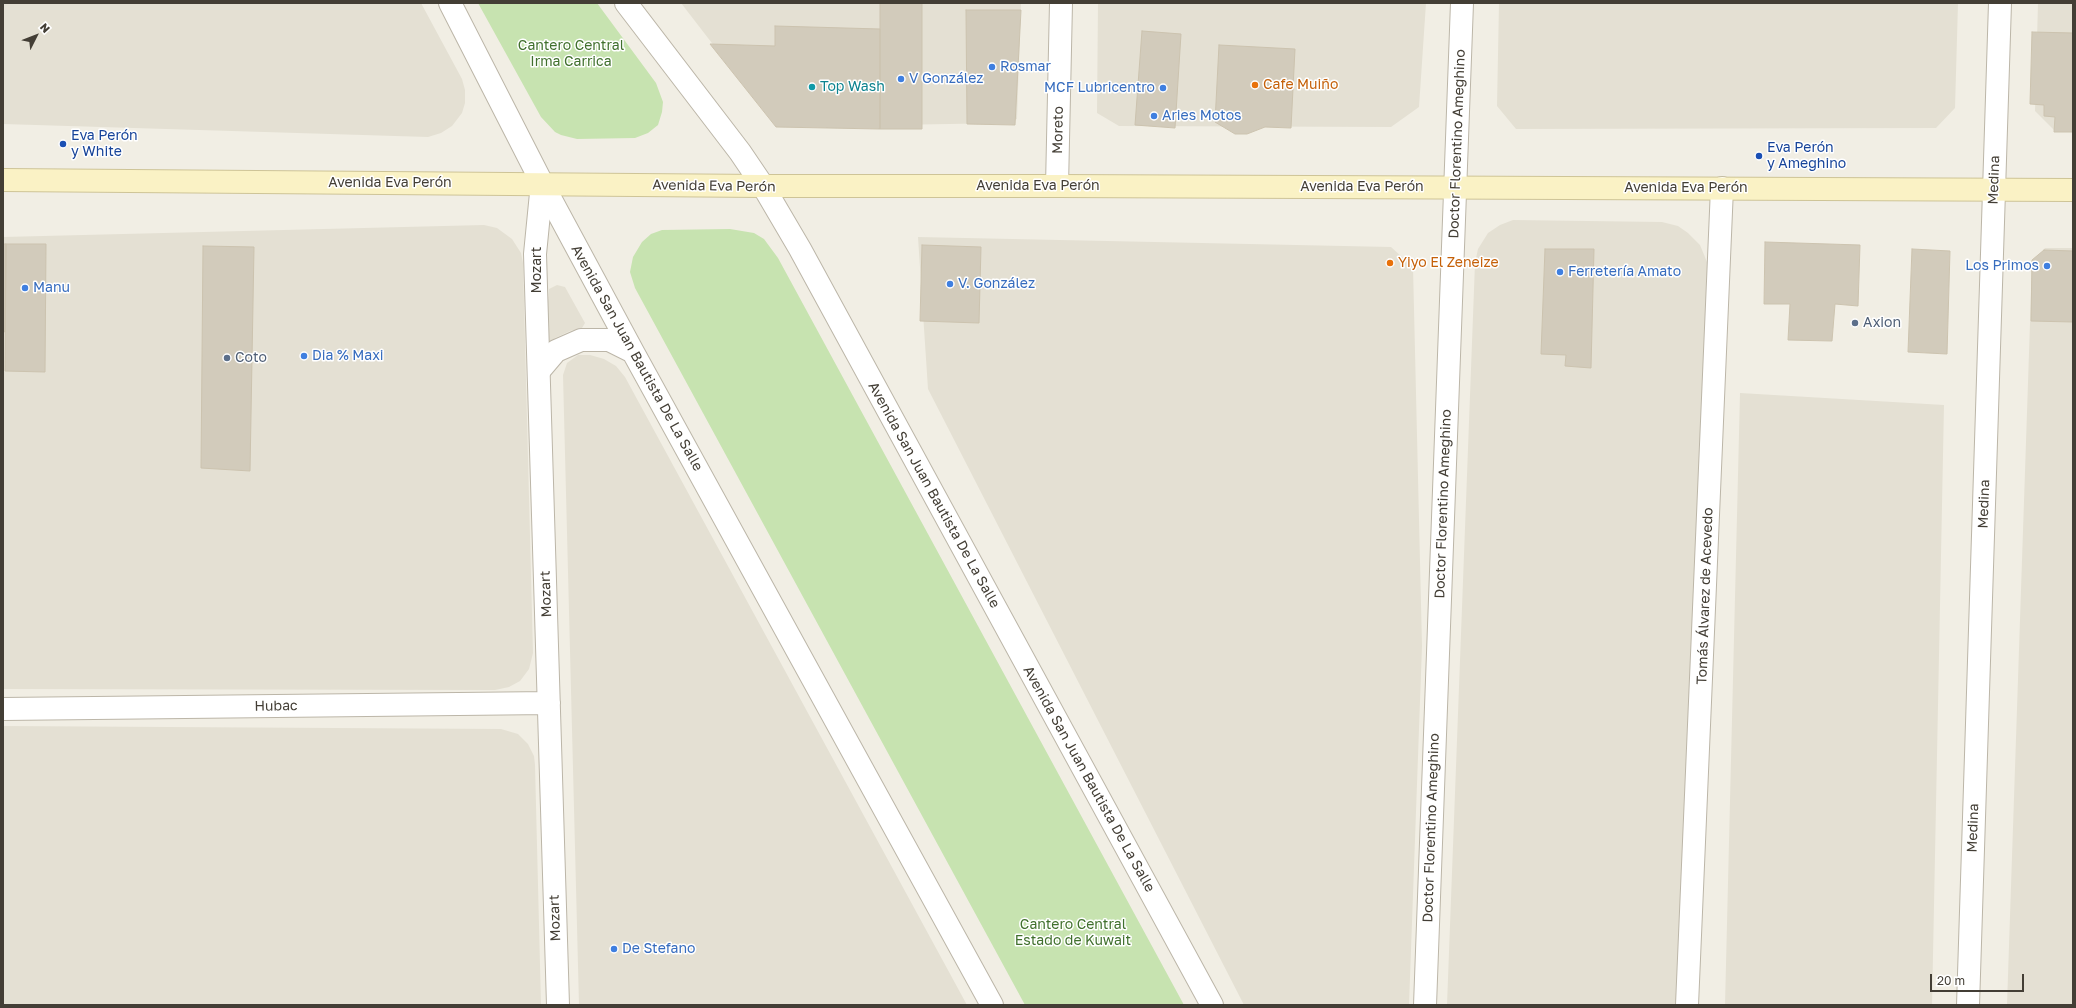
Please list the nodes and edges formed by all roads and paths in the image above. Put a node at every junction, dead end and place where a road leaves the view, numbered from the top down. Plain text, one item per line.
1 (450, 3) edge
2 (626, 3) edge
3 (1061, 3) edge
4 (1462, 3) edge
5 (2000, 3) edge
6 (3, 180) edge
7 (542, 183) junction
8 (763, 186) junction
9 (1057, 186) junction
10 (1455, 188) junction
11 (1722, 188) junction
12 (1994, 190) junction
13 (2073, 190) edge
14 (633, 352) junction
15 (539, 372) junction
16 (549, 704) junction
17 (3, 709) edge
18 (558, 1005) edge
19 (992, 1005) edge
20 (1212, 1005) edge
21 (1425, 1005) edge
22 (1687, 1005) edge
23 (1968, 1005) edge

1 - 7 street, Avenida San Juan Bautista De La Salle
2 - 8 street, Avenida San Juan Bautista De La Salle
3 - 9 street, Moreto
4 - 10 street, Doctor Florentino Ameghino
5 - 12 street, Medina
6 - 7 main road, Avenida Eva Perón
7 - 8 main road, Avenida Eva Perón
7 - 14 street, Avenida San Juan Bautista De La Salle
7 - 15 street, Mozart
8 - 9 main road, Avenida Eva Perón
8 - 20 street, Avenida San Juan Bautista De La Salle
9 - 10 main road, Avenida Eva Perón
10 - 11 main road, Avenida Eva Perón
10 - 21 street, Doctor Florentino Ameghino
11 - 12 main road, Avenida Eva Perón
11 - 22 street, Tomás Álvarez de Acevedo
12 - 13 main road, Avenida Eva Perón
12 - 23 street, Medina
14 - 15 street
14 - 19 street, Avenida San Juan Bautista De La Salle
15 - 16 street, Mozart
16 - 17 street, Hubac
16 - 18 street, Mozart

